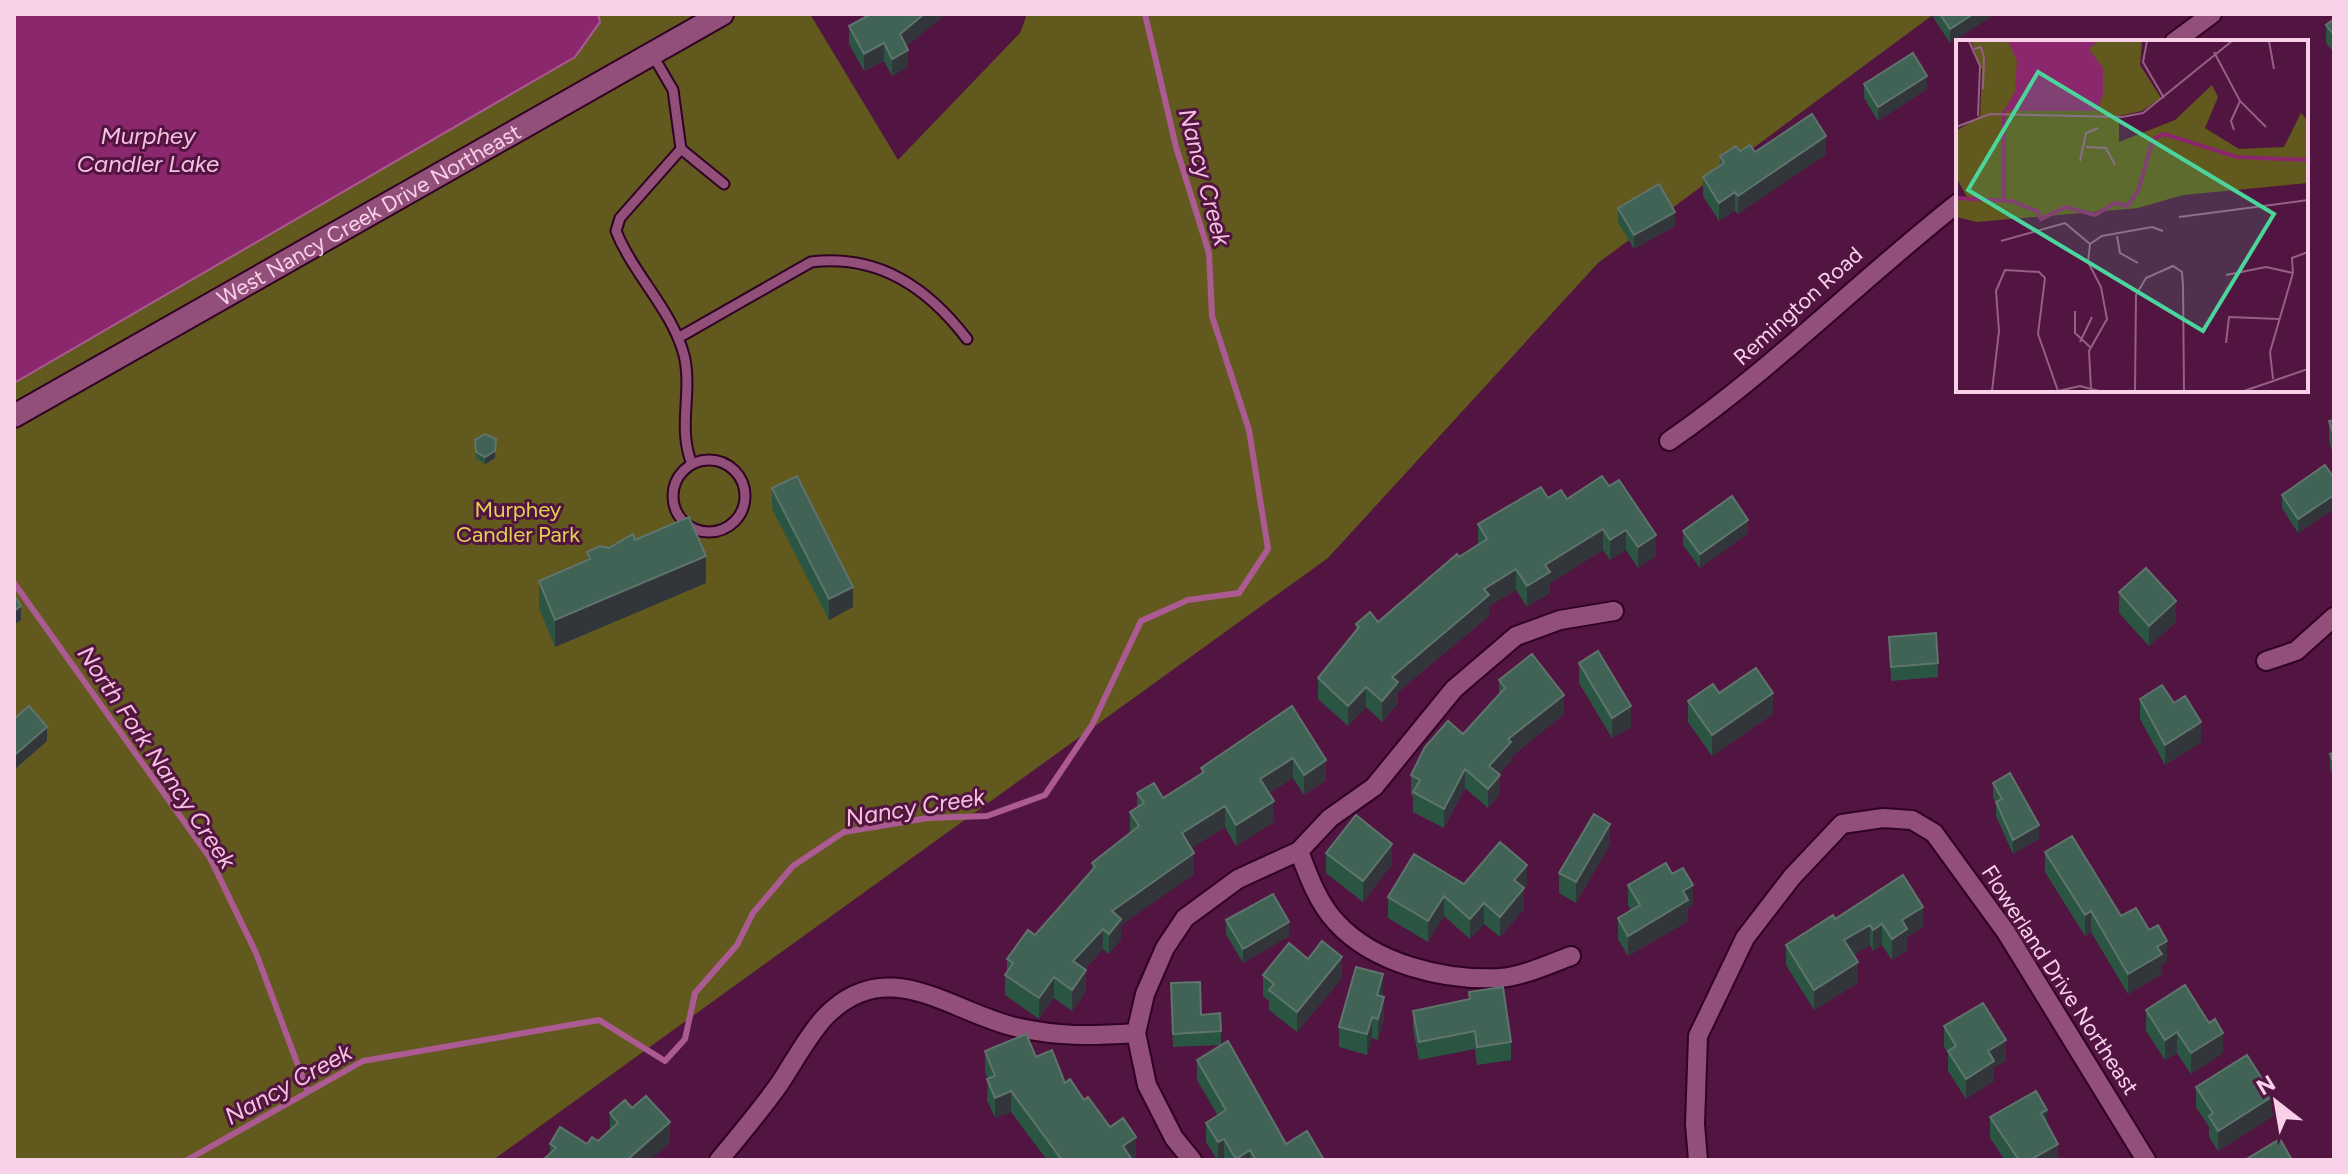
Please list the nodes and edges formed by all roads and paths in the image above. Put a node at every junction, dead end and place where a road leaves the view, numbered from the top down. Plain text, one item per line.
1 (722, 14) edge
2 (2212, 14) edge
3 (2177, 40) edge
4 (652, 54) junction
5 (681, 149) junction
6 (724, 184) dead end
7 (1956, 205) edge
8 (678, 338) junction
9 (967, 339) dead end
10 (14, 416) edge
11 (1669, 441) dead end
12 (692, 464) junction
13 (685, 523) junction
14 (672, 530) edge
15 (1614, 611) dead end
16 (2334, 617) edge
17 (2266, 661) dead end
18 (1299, 851) junction
19 (1571, 956) dead end
20 (1136, 1033) junction
21 (719, 1160) edge
22 (1192, 1160) edge
23 (1698, 1160) edge
24 (2146, 1160) edge

1 - 4 street, West Nancy Creek Drive Northeast
2 - 3 street
4 - 5 lane
4 - 10 street, West Nancy Creek Drive Northeast
5 - 6 lane
5 - 8 lane
7 - 11 street, Remington Road
8 - 9 lane
8 - 12 lane
12 - 13 lane
12 - 13 lane
13 - 14 lane
15 - 18 street
16 - 17 street
18 - 19 street
18 - 20 street
20 - 21 street
20 - 22 street
23 - 24 street, Flowerland Drive Northeast

